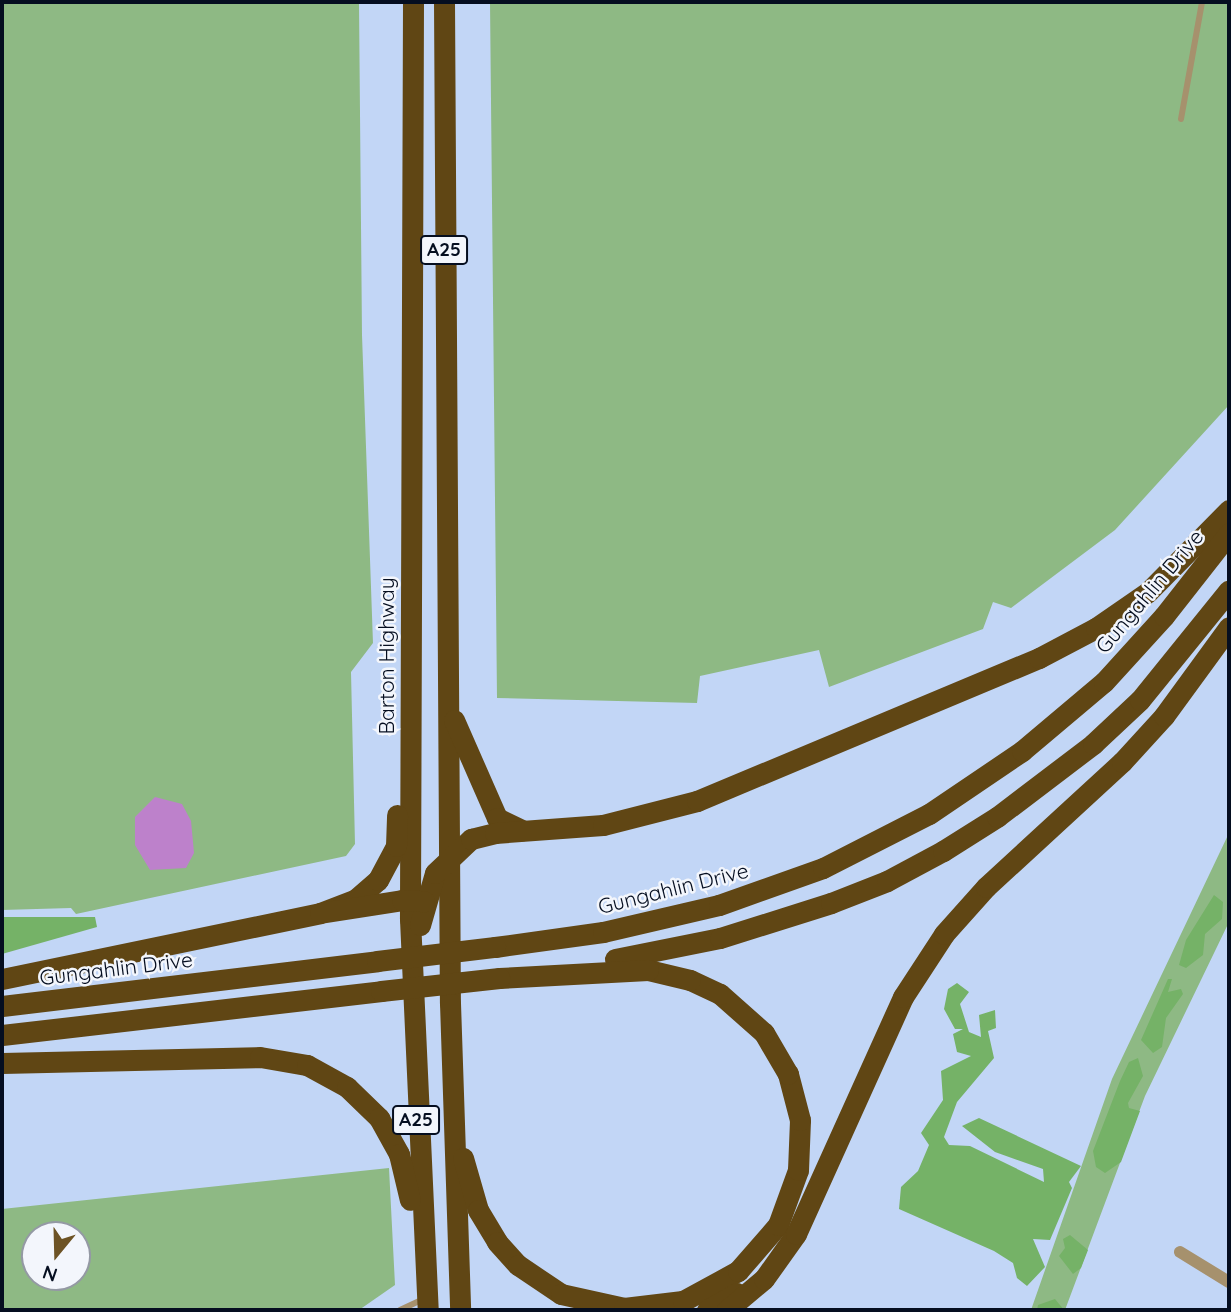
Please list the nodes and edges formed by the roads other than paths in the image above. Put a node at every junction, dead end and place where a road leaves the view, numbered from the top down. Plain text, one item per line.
1 (413, 2) edge
2 (444, 2) edge
3 (1202, 2) edge
4 (1181, 119) dead end
5 (409, 402) junction
6 (1229, 510) edge
7 (1229, 533) edge
8 (1229, 590) edge
9 (1229, 626) edge
10 (449, 701) junction
11 (534, 831) junction
12 (449, 857) junction
13 (417, 900) junction
14 (320, 913) junction
15 (450, 930) junction
16 (499, 978) junction
17 (2, 979) edge
18 (450, 1003) junction
19 (2, 1006) edge
20 (2, 1035) edge
21 (2, 1063) edge
22 (1180, 1252) dead end
23 (782, 1256) junction
24 (424, 1257) junction
25 (1229, 1282) edge
26 (427, 1307) edge
27 (400, 1310) edge
28 (460, 1310) edge
29 (707, 1310) edge
30 (727, 1310) edge

1 - 5 highway, Barton Highway / A25
2 - 10 highway, A25
3 - 4 lane
5 - 13 highway, Barton Highway / A25
5 - 14 highway
6 - 11 highway
7 - 19 highway, Gungahlin Drive, bridge
8 - 16 highway
9 - 23 highway
10 - 11 highway
10 - 12 highway, A25
11 - 12 highway
12 - 13 highway
12 - 15 highway, A25
13 - 14 highway
13 - 15 highway
13 - 24 highway, A25
14 - 17 highway
15 - 18 highway, A25
16 - 18 highway
16 - 20 highway, bridge
18 - 28 highway, A25
21 - 24 highway
22 - 25 street
23 - 29 highway
23 - 30 highway
24 - 26 highway, A25
26 - 27 lane

